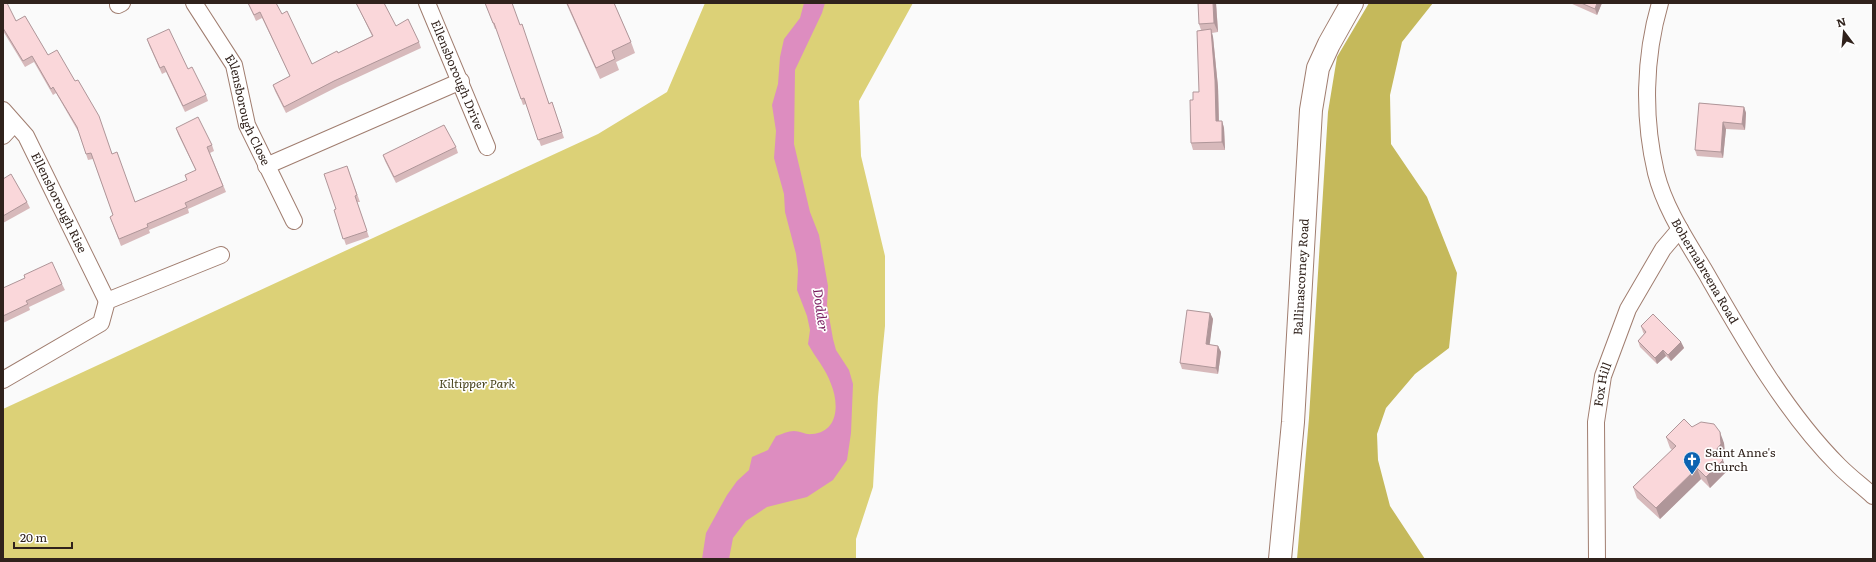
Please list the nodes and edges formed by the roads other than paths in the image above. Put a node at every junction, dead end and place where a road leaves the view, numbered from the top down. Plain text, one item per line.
1 (194, 3) edge
2 (427, 3) edge
3 (1352, 3) edge
4 (1660, 3) edge
5 (461, 81) junction
6 (3, 110) edge
7 (14, 124) junction
8 (3, 136) edge
9 (488, 147) dead end
10 (266, 166) junction
11 (294, 221) dead end
12 (1680, 229) junction
13 (221, 254) dead end
14 (107, 301) junction
15 (3, 380) edge
16 (1873, 496) edge
17 (1280, 559) edge
18 (1597, 559) edge

1 - 10 street, Ellensborough Close
2 - 5 street, Ellensborough Drive
3 - 17 main road, Ballinascorney Road
4 - 12 street, Bohernabreena Road
5 - 9 street, Ellensborough Drive
5 - 10 street
6 - 7 street, Ellensborough Rise
7 - 8 street
7 - 14 street, Ellensborough Rise
10 - 11 street, Ellensborough Close
12 - 16 street, Bohernabreena Road
12 - 18 street, Fox Hill
13 - 14 street
14 - 15 street

